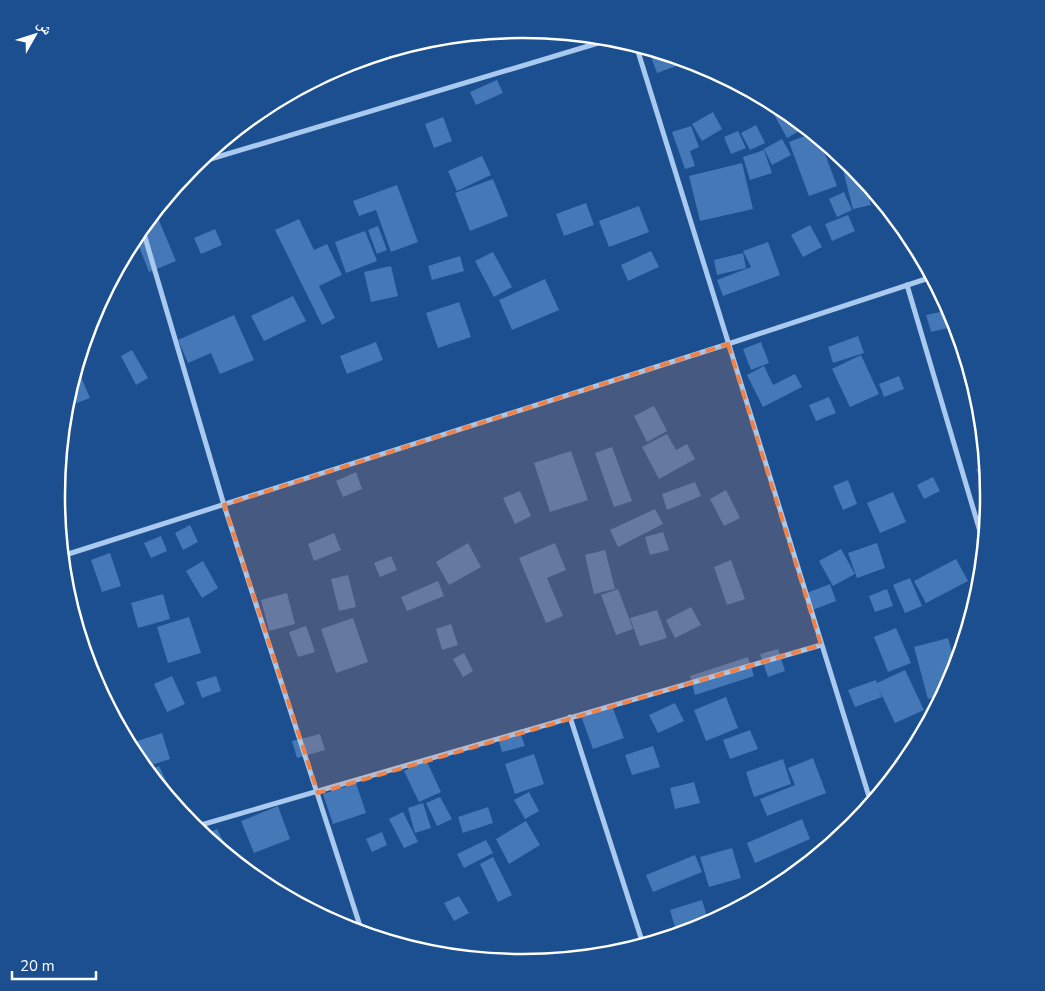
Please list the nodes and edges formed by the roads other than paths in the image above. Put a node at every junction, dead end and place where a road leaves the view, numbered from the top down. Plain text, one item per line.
1 (596, 43) edge
2 (638, 52) edge
3 (214, 158) edge
4 (145, 237) edge
5 (926, 279) edge
6 (907, 285) junction
7 (728, 344) junction
8 (224, 506) junction
9 (980, 530) edge
10 (68, 554) edge
11 (821, 645) junction
12 (570, 717) junction
13 (318, 793) junction
14 (869, 795) edge
15 (204, 824) edge
16 (359, 923) edge
17 (641, 938) edge

1 - 3 street
2 - 7 street
4 - 8 street
5 - 6 street
6 - 7 street
6 - 9 street
7 - 8 street
7 - 11 street
8 - 10 street
8 - 13 street
11 - 12 street
11 - 14 street
12 - 13 street
12 - 17 street
13 - 15 street
13 - 16 street

